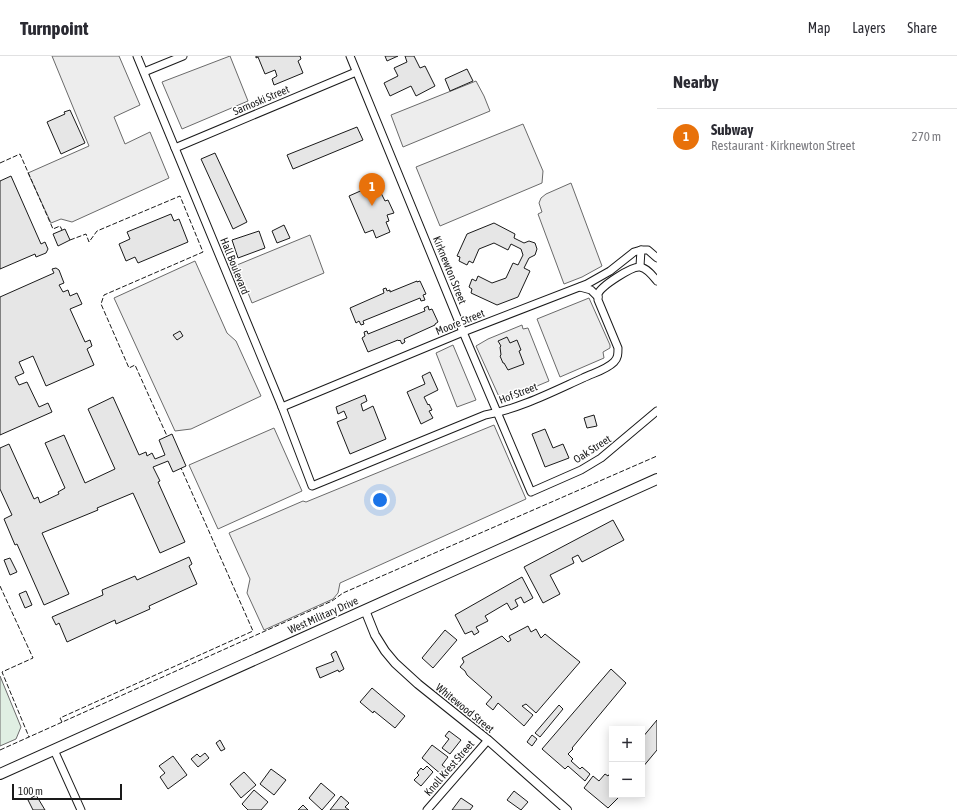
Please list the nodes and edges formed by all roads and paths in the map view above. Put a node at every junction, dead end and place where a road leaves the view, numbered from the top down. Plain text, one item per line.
1 (137, 56) edge
2 (183, 56) edge
3 (350, 56) edge
4 (144, 72) junction
5 (356, 72) junction
6 (175, 148) junction
7 (641, 250) junction
8 (657, 258) edge
9 (640, 266) junction
10 (657, 281) edge
11 (580, 287) junction
12 (598, 297) junction
13 (463, 332) junction
14 (282, 406) junction
15 (657, 410) edge
16 (497, 413) junction
17 (657, 479) edge
18 (312, 486) joint
19 (531, 492) joint
20 (365, 610) junction
21 (488, 740) junction
22 (54, 750) junction
23 (0, 774) edge
24 (565, 809) edge
25 (81, 810) edge
26 (427, 810) edge

1 - 4 street, Hall Boulevard
2 - 4 street
3 - 5 street, Kirknewton Street
4 - 6 street, Hall Boulevard
5 - 6 street, Sarnoski Street
5 - 13 street, Kirknewton Street
6 - 14 street, Hall Boulevard
7 - 8 street
7 - 9 street
7 - 11 street, Moore Street
9 - 10 street
9 - 12 street
11 - 12 street
11 - 13 street, Moore Street
12 - 16 street, Hof Street
13 - 14 street, Moore Street
13 - 16 street, Kirknewton Street
14 - 18 street, Hall Boulevard
15 - 19 street, Oak Street
16 - 18 street, Hof Street
16 - 19 street, Kirknewton Street
17 - 20 main road, West Military Drive
20 - 21 street, Whitewood Street
20 - 22 main road, West Military Drive
21 - 24 street, Whitewood Street
21 - 26 street, Knoll Krest Street
22 - 23 main road, West Military Drive
22 - 25 street

